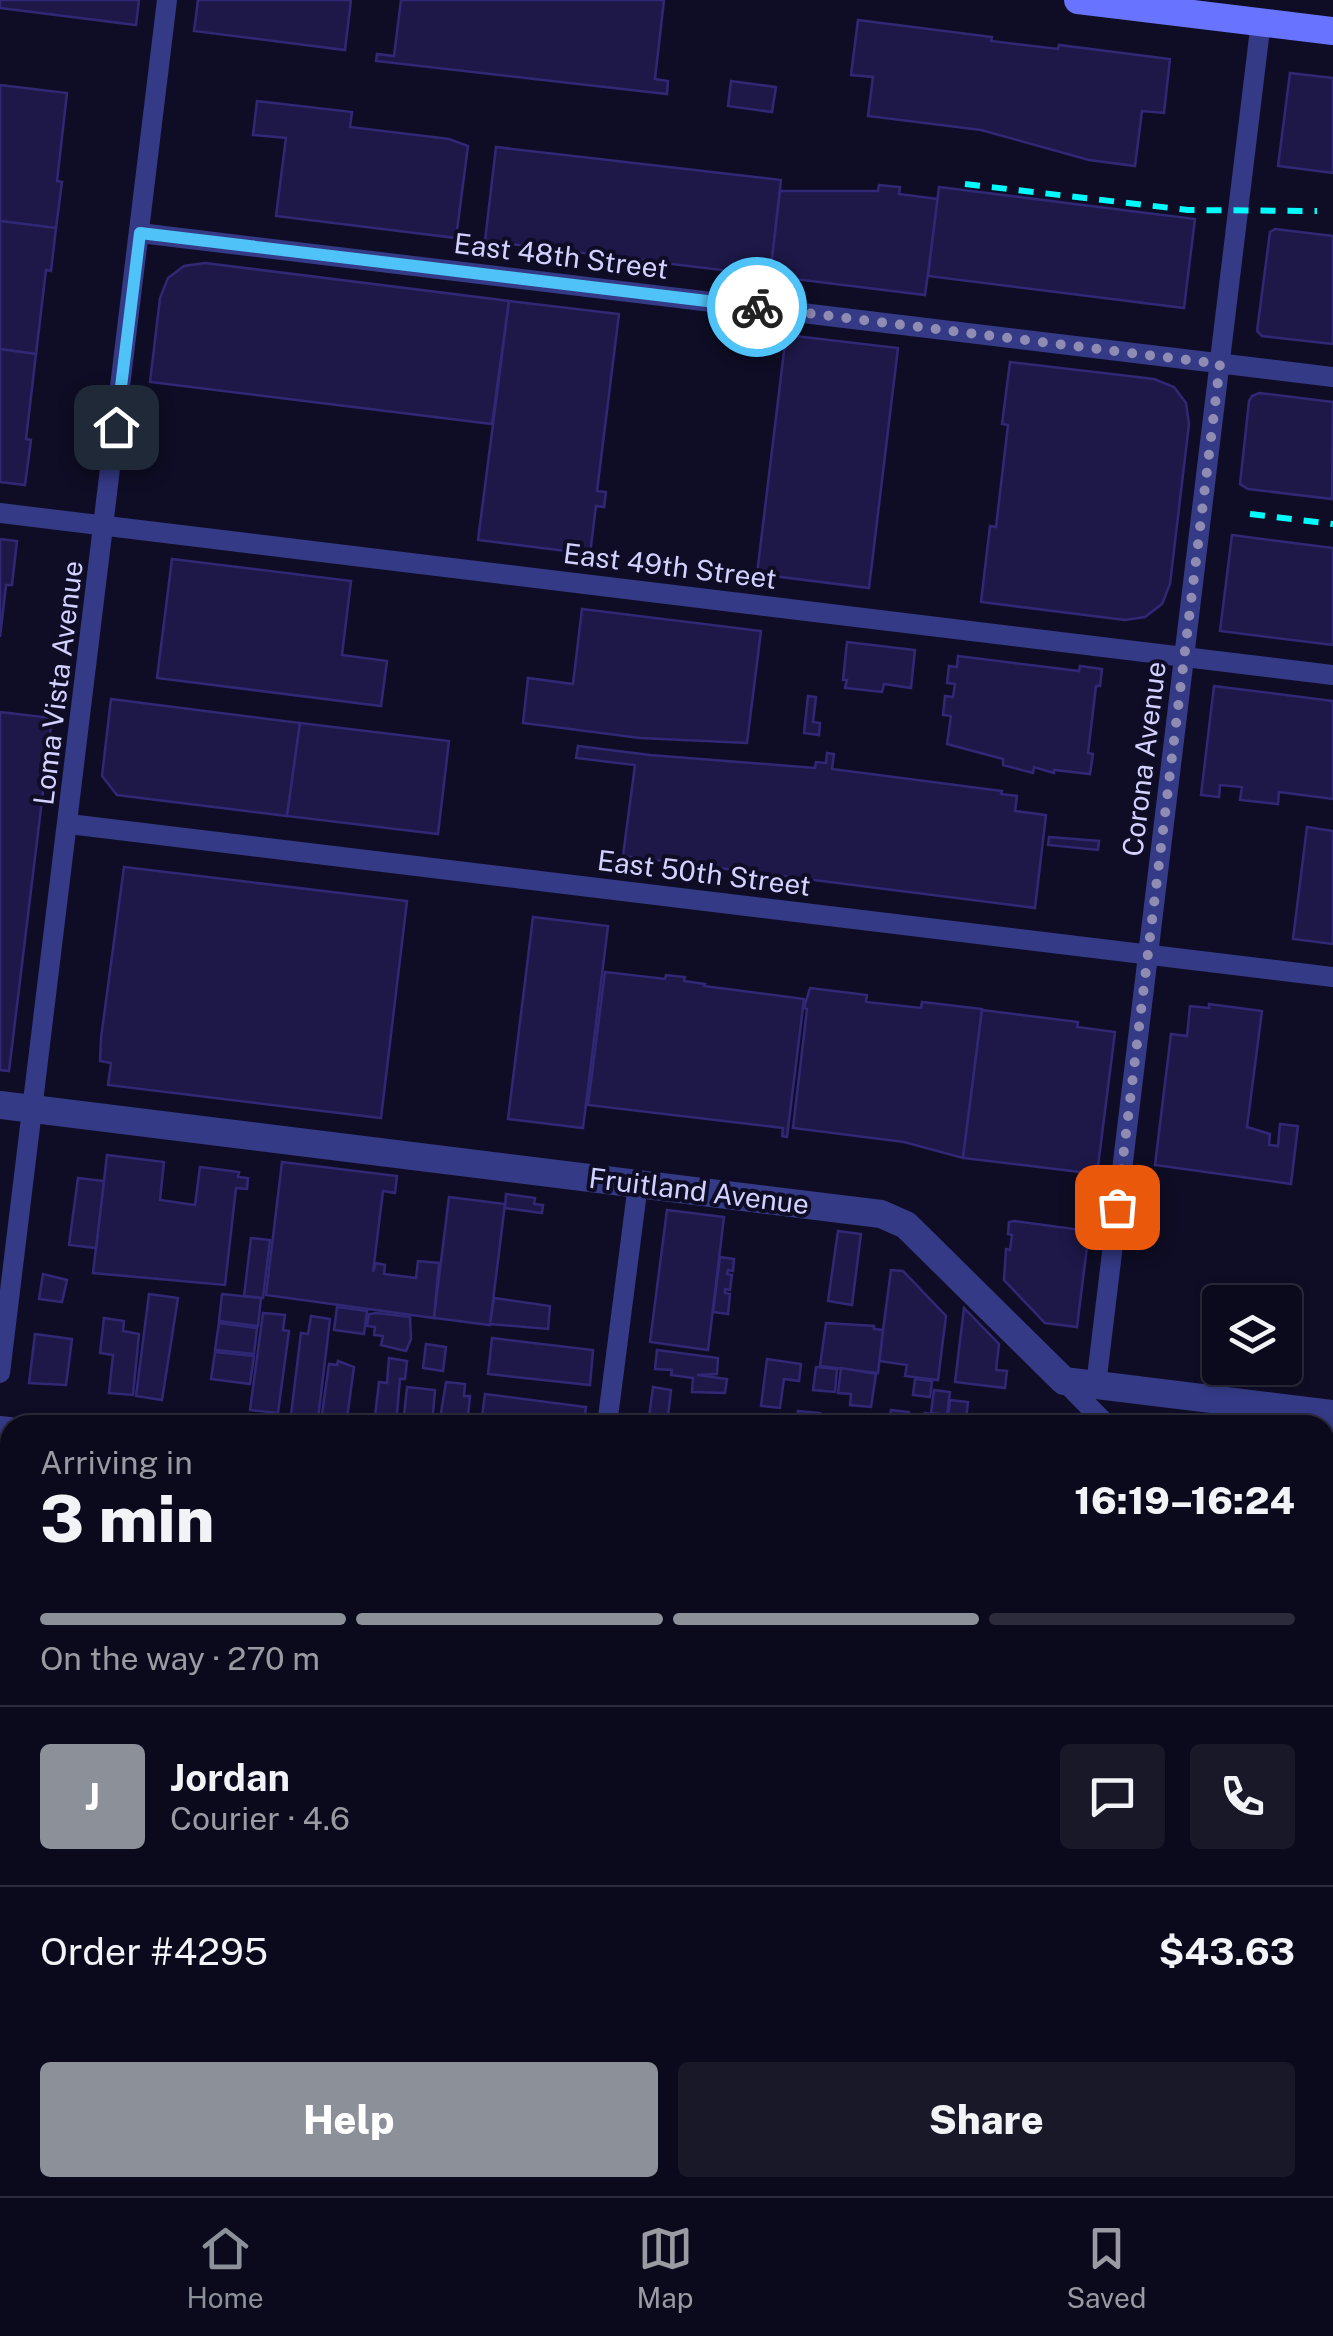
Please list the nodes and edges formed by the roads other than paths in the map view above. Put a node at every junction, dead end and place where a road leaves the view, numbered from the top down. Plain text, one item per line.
1 (168, 0) edge
2 (1078, 0) edge
3 (1262, 21) junction
4 (1333, 31) edge
5 (140, 233) junction
6 (1220, 364) junction
7 (1333, 377) edge
8 (0, 513) edge
9 (104, 526) junction
10 (1184, 656) junction
11 (1333, 674) edge
12 (69, 824) junction
13 (1148, 955) junction
14 (1333, 977) edge
15 (0, 1105) edge
16 (34, 1109) junction
17 (638, 1184) junction
18 (0, 1373) edge
19 (1064, 1381) junction
20 (1096, 1385) junction
21 (1333, 1414) edge
22 (608, 1415) edge
23 (1098, 1415) edge

1 - 5 street, Loma Vista Avenue
2 - 3 main road
3 - 4 main road
3 - 6 street, Corona Avenue
5 - 6 street, East 48th Street
5 - 9 street, Loma Vista Avenue
6 - 7 street, East 48th Street
6 - 10 street, Corona Avenue
8 - 9 street, East 49th Street
9 - 10 street, East 49th Street
9 - 12 street, Loma Vista Avenue
10 - 11 street, East 49th Street
10 - 13 street, Corona Avenue
12 - 13 street, East 50th Street
12 - 16 street, Loma Vista Avenue
13 - 14 street, East 50th Street
13 - 20 street, Corona Avenue
15 - 16 street, Fruitland Avenue
16 - 17 street, Fruitland Avenue
16 - 18 street, Loma Vista Avenue
17 - 19 street, Fruitland Avenue
17 - 22 street
19 - 20 street
19 - 23 street
20 - 21 street

